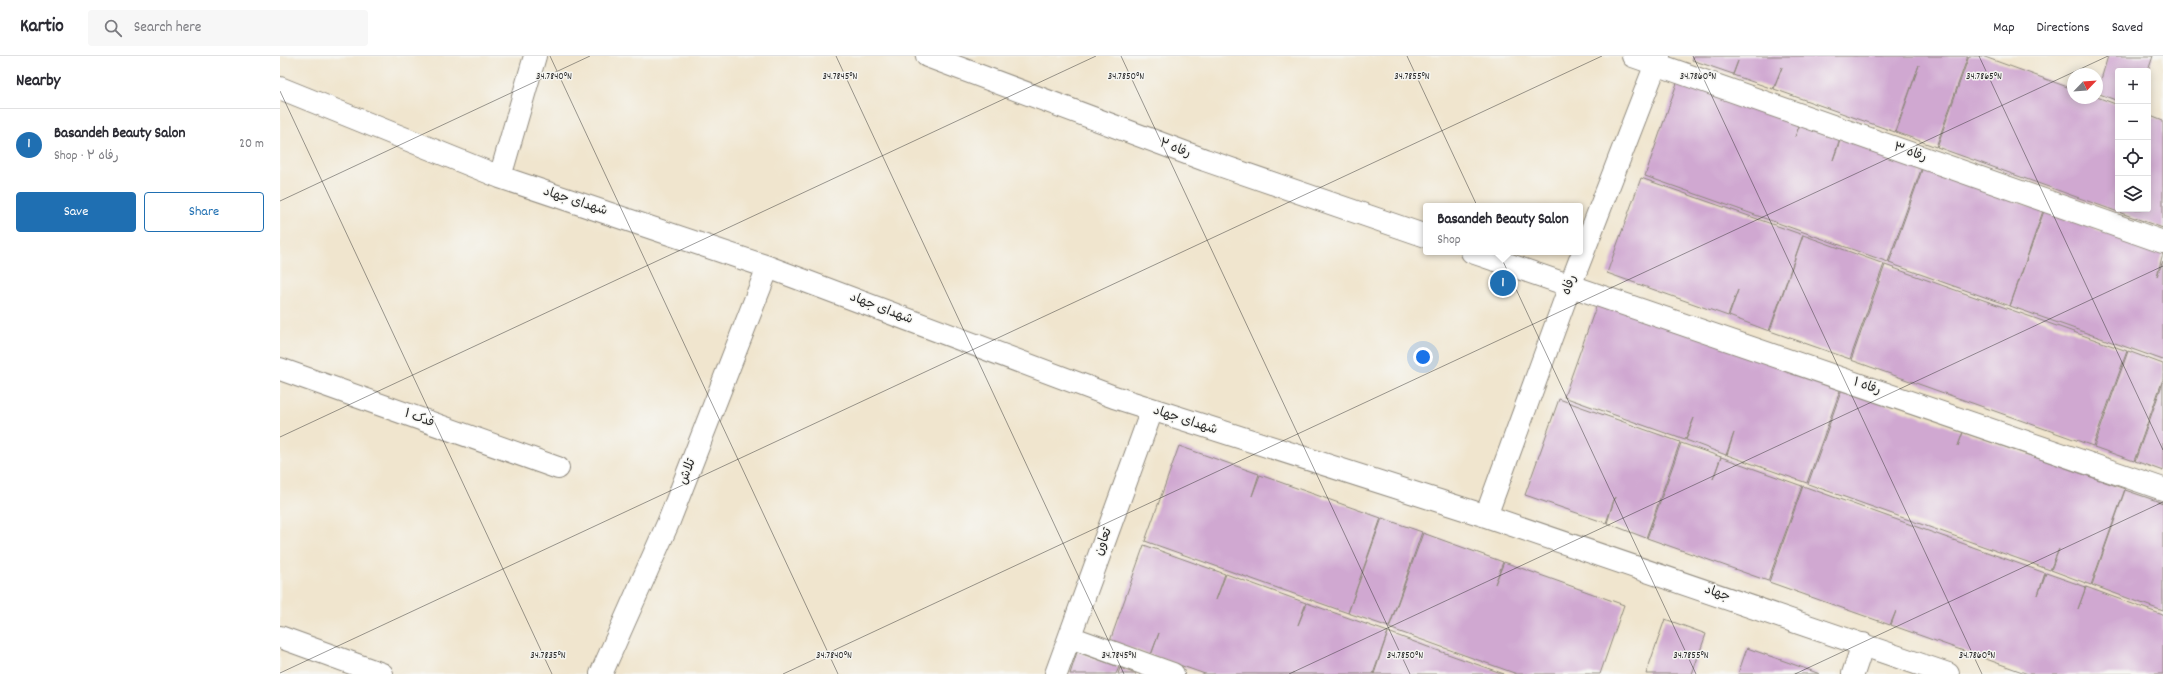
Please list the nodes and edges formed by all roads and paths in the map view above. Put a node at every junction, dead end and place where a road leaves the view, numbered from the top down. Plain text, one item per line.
1 (535, 56) edge
2 (927, 56) edge
3 (1633, 56) edge
4 (1658, 60) edge
5 (280, 88) edge
6 (500, 177) junction
7 (1423, 235) edge
8 (2163, 242) edge
9 (1583, 253) edge
10 (1481, 255) edge
11 (1582, 255) edge
12 (768, 267) junction
13 (1570, 286) junction
14 (280, 369) edge
15 (1152, 410) junction
16 (558, 468) dead end
17 (2163, 489) edge
18 (1486, 516) junction
19 (1070, 637) junction
20 (280, 638) edge
21 (1863, 644) junction
22 (382, 674) edge
23 (601, 674) edge
24 (1056, 674) edge
25 (1173, 674) edge
26 (1853, 674) edge
27 (1948, 674) edge

1 - 6 street
2 - 7 street, رفاه ۲
3 - 4 street, رفاه ۳
4 - 8 street, رفاه ۳
4 - 9 street, رفاه
5 - 6 street, شهدای جهاد
6 - 12 street, شهدای جهاد
10 - 13 street
11 - 13 street, رفاه
12 - 15 street, شهدای جهاد
12 - 23 street, تلاش
13 - 17 street, رفاه ۱
13 - 18 street, رفاه
14 - 16 street, فدک ۱
15 - 18 street, شهدای جهاد
15 - 19 street, تعاون
18 - 21 street, جهاد
19 - 24 street, تعاون
19 - 25 street
20 - 22 street
21 - 26 street
21 - 27 street, جهاد

